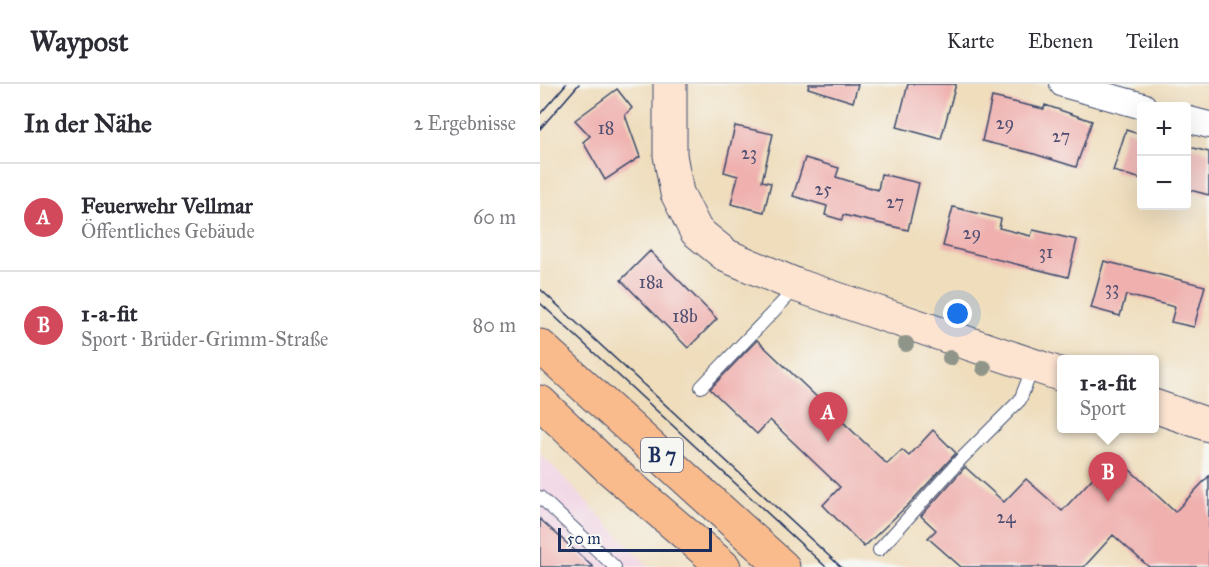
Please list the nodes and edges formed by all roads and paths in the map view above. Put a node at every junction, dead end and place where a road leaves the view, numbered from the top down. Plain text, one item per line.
1 (670, 84) edge
2 (1064, 84) edge
3 (1137, 104) edge
4 (1191, 120) edge
5 (1209, 125) edge
6 (798, 285) junction
7 (540, 346) edge
8 (1047, 371) edge
9 (701, 387) dead end
10 (540, 402) edge
11 (1159, 407) edge
12 (1209, 425) edge
13 (540, 497) edge
14 (879, 550) dead end
15 (615, 567) edge
16 (724, 567) edge
17 (783, 567) edge

1 - 6 street
2 - 3 street
4 - 5 street
6 - 8 street
6 - 9 lane
7 - 17 highway, B 7
8 - 14 lane
10 - 16 highway, B 7
11 - 12 street
13 - 15 lane

